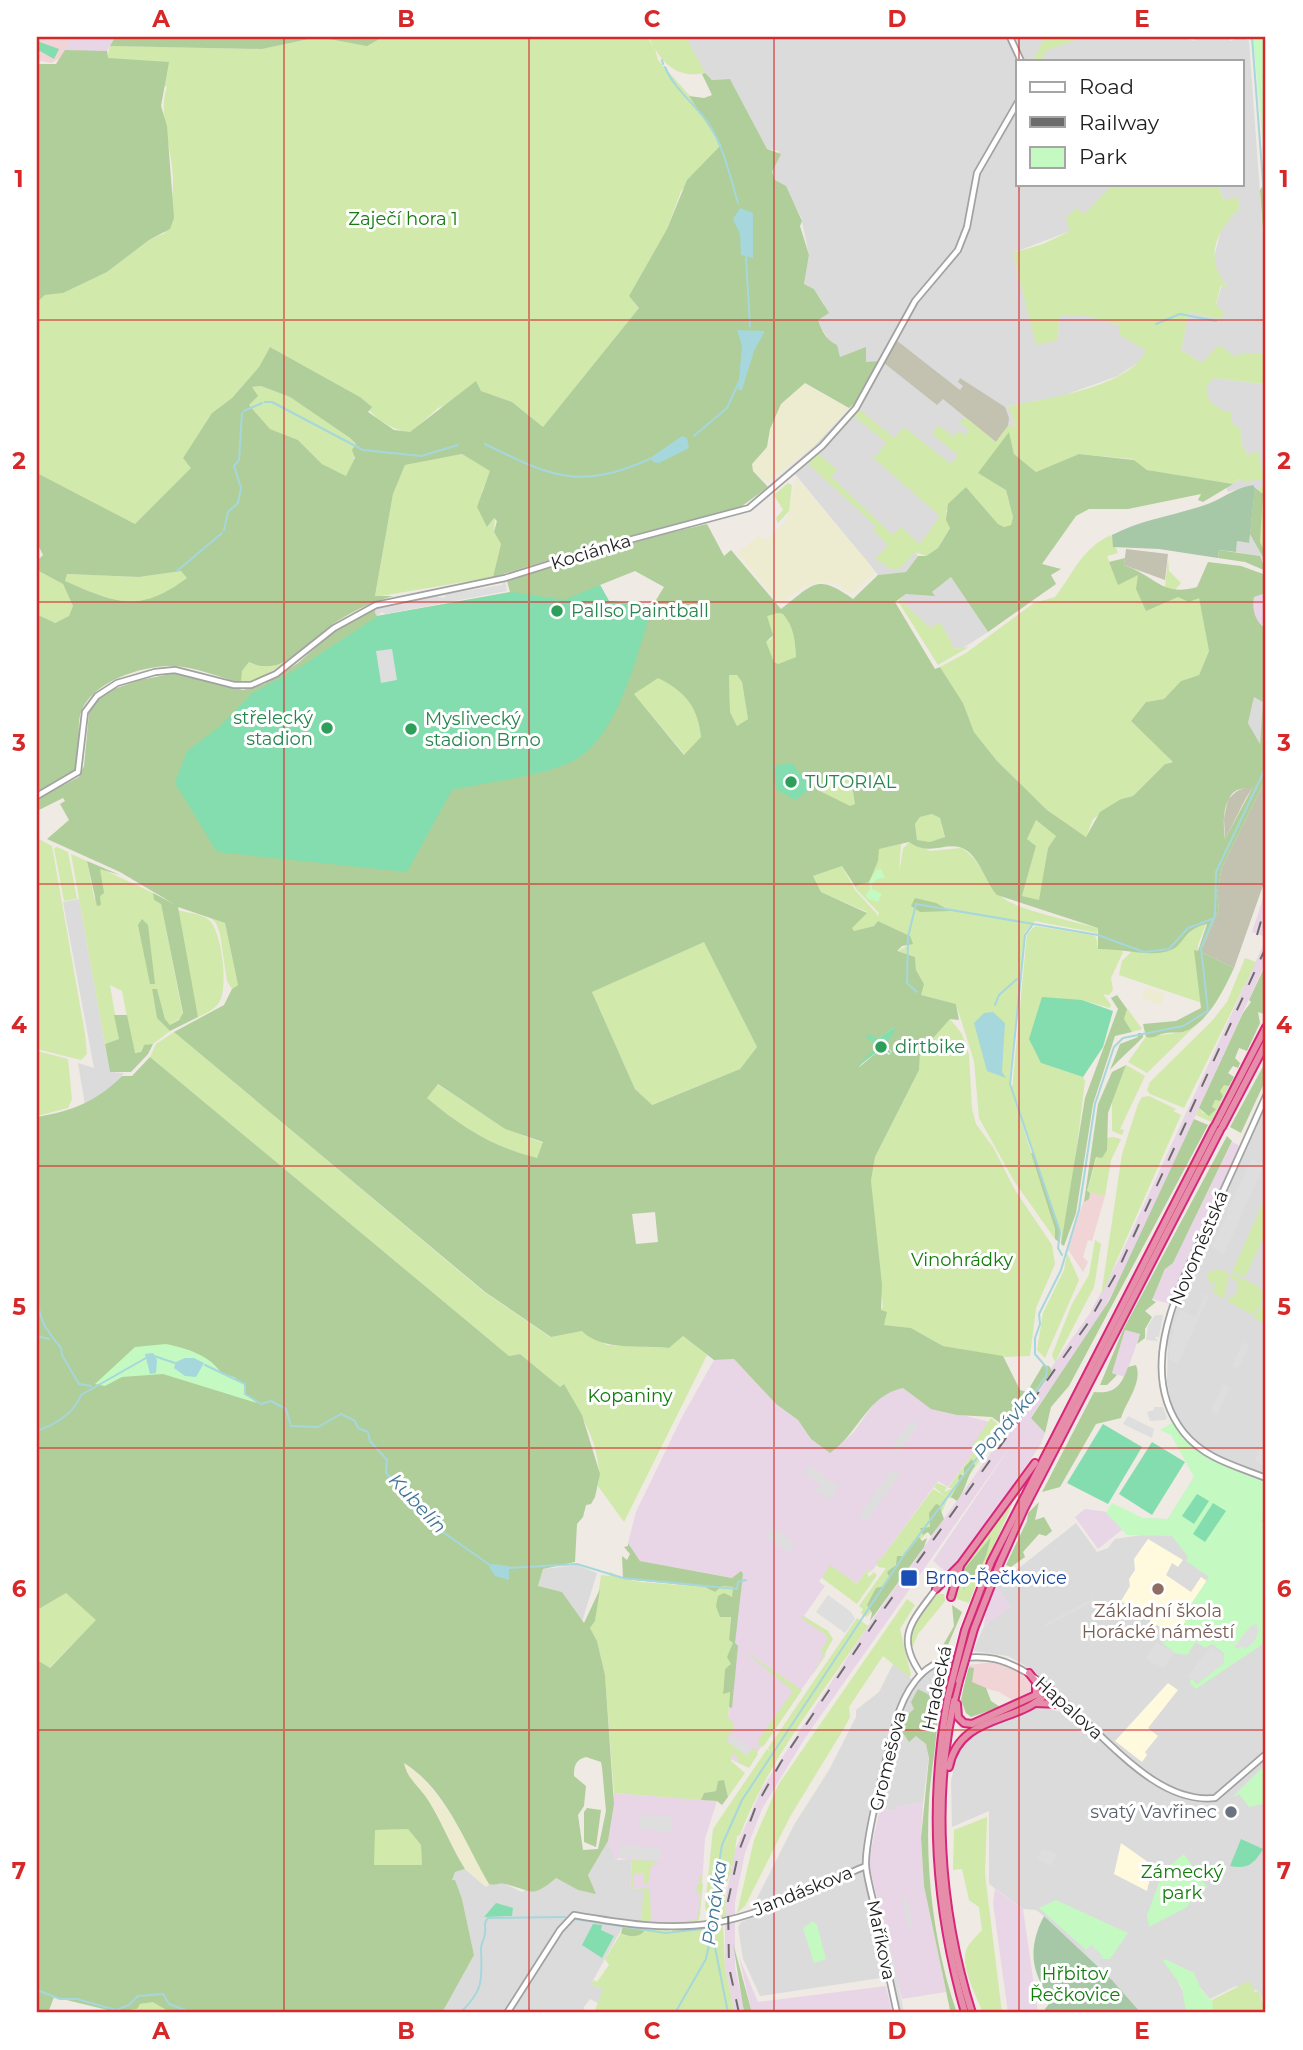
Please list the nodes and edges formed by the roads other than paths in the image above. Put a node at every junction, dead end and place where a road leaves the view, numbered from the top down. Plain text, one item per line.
1 (1010, 37) edge
2 (1021, 60) edge
3 (1016, 105) edge
4 (37, 796) edge
5 (1266, 1027) edge
6 (1266, 1042) edge
7 (1266, 1096) edge
8 (1218, 1127) junction
9 (1080, 1392) junction
10 (1054, 1435) junction
11 (1266, 1478) edge
12 (961, 1564) junction
13 (936, 1589) joint
14 (951, 1597) dead end
15 (1029, 1673) junction
16 (920, 1674) junction
17 (1050, 1689) junction
18 (1035, 1693) junction
19 (954, 1698) junction
20 (1033, 1703) junction
21 (1074, 1711) junction
22 (1266, 1754) edge
23 (943, 1789) junction
24 (866, 1866) junction
25 (507, 2013) edge
26 (897, 2013) edge
27 (964, 2013) edge
28 (972, 2013) edge

1 - 2 street
3 - 4 street, Kociánka
5 - 8 highway
6 - 8 highway
7 - 11 street, Novoměstská
8 - 9 highway
9 - 10 highway, Hradecká
9 - 19 highway, Hradecká, bridge
10 - 12 highway
10 - 19 highway, Hradecká, bridge
12 - 13 highway
12 - 14 highway
13 - 16 street
15 - 16 street, Hapalova
15 - 17 street, Hapalova
15 - 18 highway
16 - 24 street, Gromešova
17 - 18 highway
17 - 20 highway
17 - 21 street, Hapalova
18 - 19 highway
19 - 23 highway, Hradecká
19 - 27 highway, Hradecká
20 - 21 highway
20 - 23 highway
21 - 22 street, Hapalova
23 - 28 highway, Hradecká
24 - 25 street, Jandáskova
24 - 26 street, Maříkova

